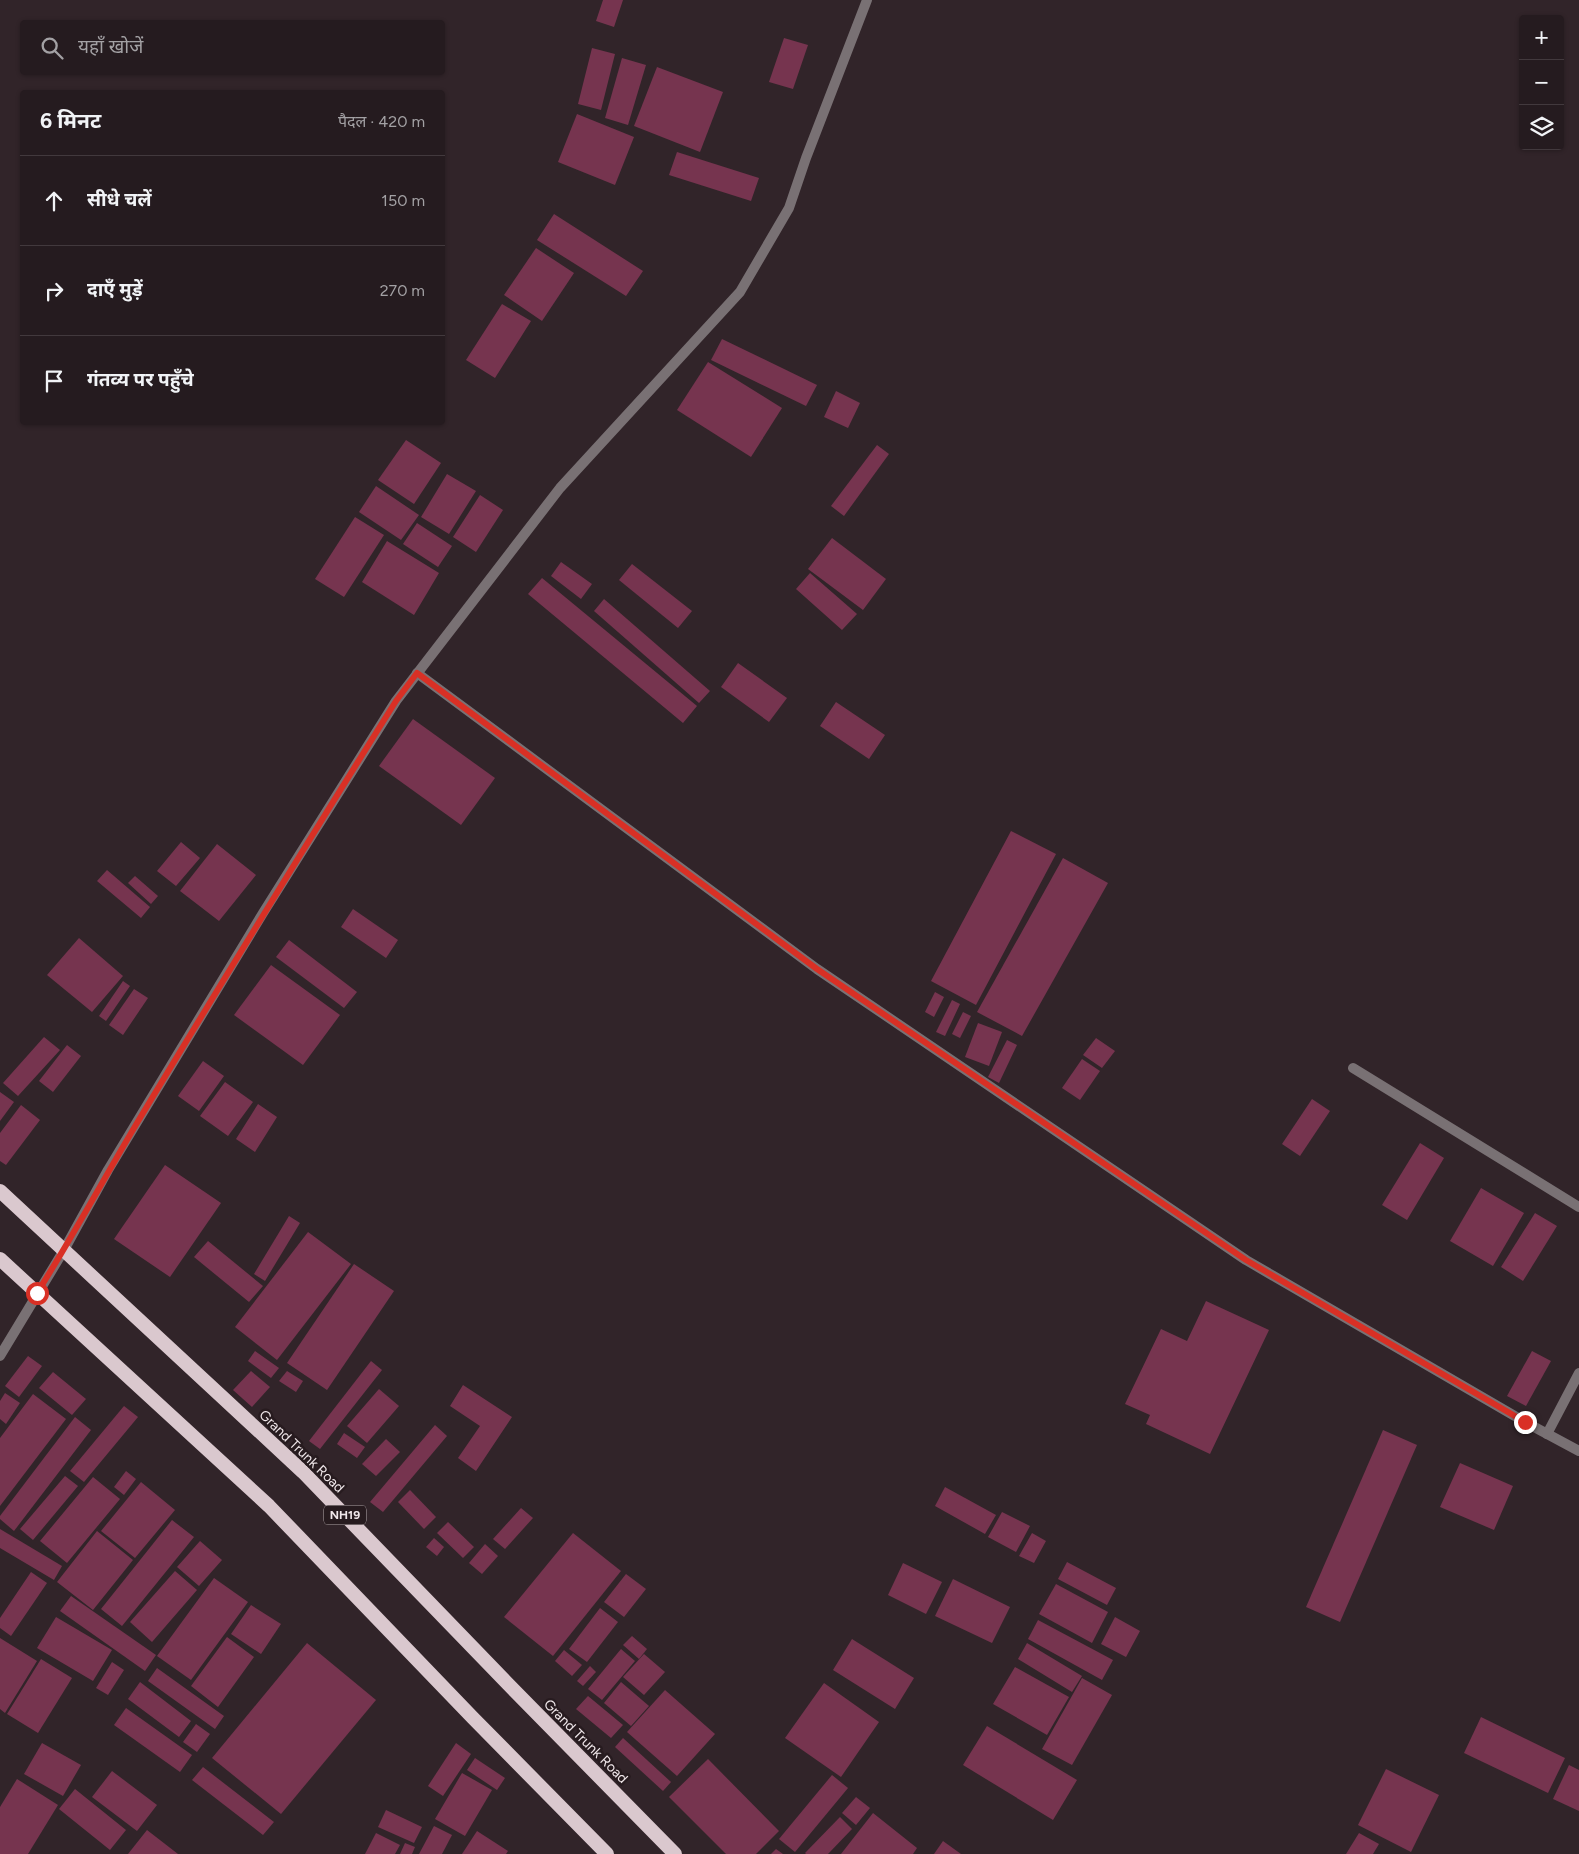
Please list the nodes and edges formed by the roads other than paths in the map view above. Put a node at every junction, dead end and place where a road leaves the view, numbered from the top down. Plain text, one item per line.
1 (867, 0) edge
2 (417, 673) junction
3 (1353, 1068) dead end
4 (0, 1191) edge
5 (1579, 1207) edge
6 (64, 1250) junction
7 (0, 1259) edge
8 (37, 1293) junction
9 (0, 1356) edge
10 (1579, 1373) edge
11 (1547, 1434) junction
12 (1579, 1451) edge
13 (607, 1854) edge
14 (675, 1854) edge

1 - 2 street
2 - 6 street
2 - 11 street
3 - 5 street
4 - 6 highway, Grand Trunk Road / NH19
6 - 8 street
6 - 14 highway, Grand Trunk Road / NH19
7 - 8 highway
8 - 9 street
8 - 13 highway
10 - 11 street
11 - 12 street

